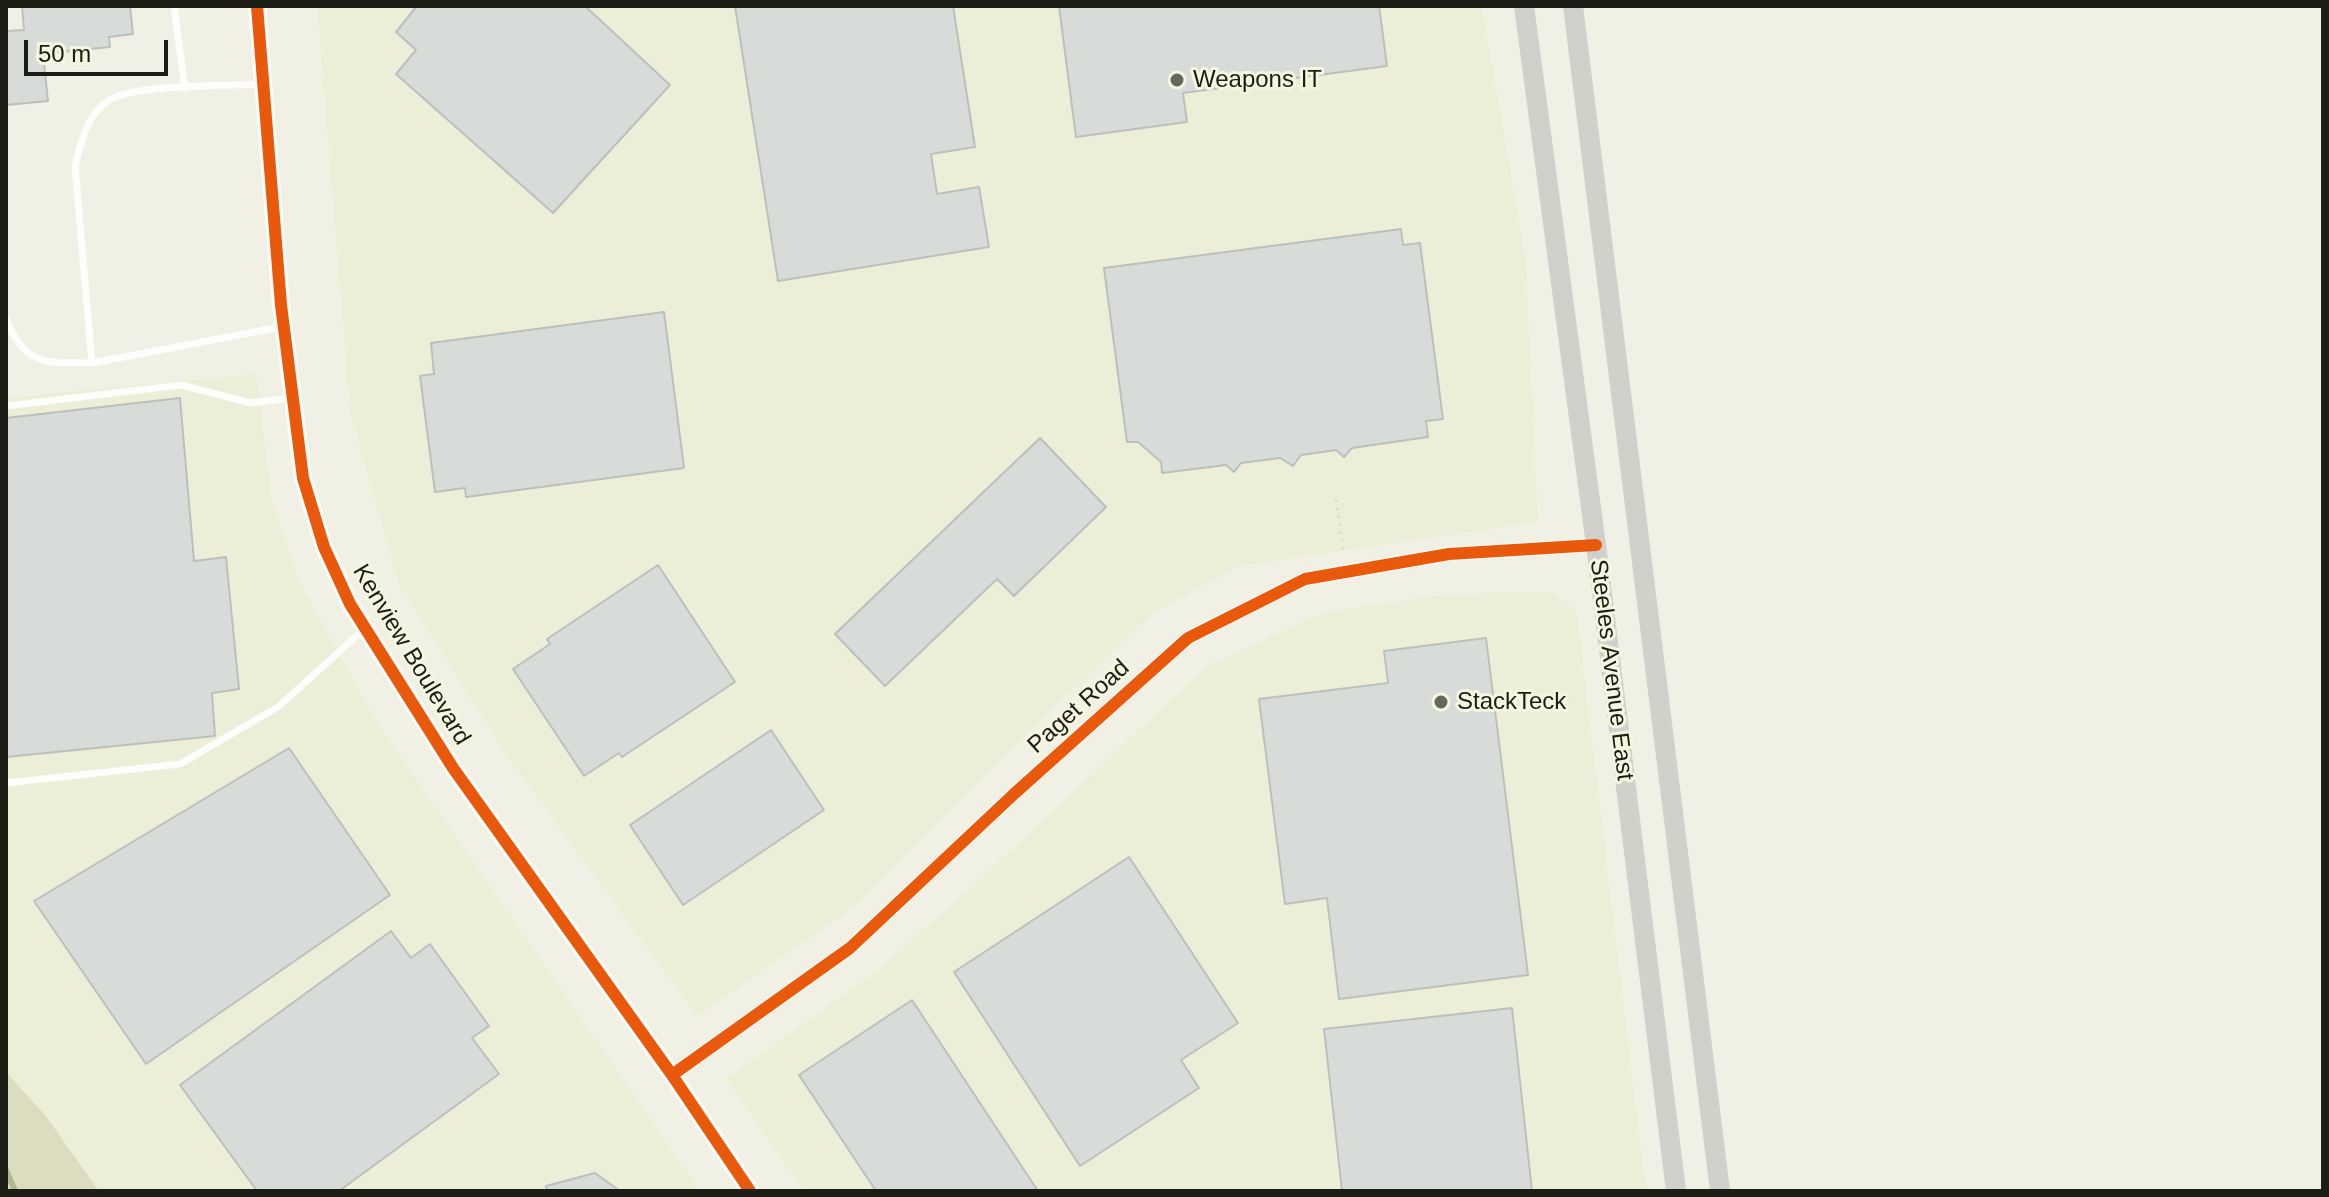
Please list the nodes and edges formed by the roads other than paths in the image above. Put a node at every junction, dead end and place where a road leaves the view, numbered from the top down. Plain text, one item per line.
1 (174, 6) edge
2 (257, 6) edge
3 (1524, 6) edge
4 (1573, 6) edge
5 (263, 84) junction
6 (185, 88) junction
7 (6, 318) edge
8 (284, 327) junction
9 (92, 363) junction
10 (293, 398) junction
11 (6, 406) edge
12 (1596, 545) junction
13 (365, 628) junction
14 (6, 783) edge
15 (672, 1075) junction
16 (750, 1191) edge
17 (1676, 1191) edge
18 (1720, 1191) edge

1 - 6 lane
2 - 5 street, Kenview Boulevard
3 - 12 main road, Steeles Avenue East
4 - 18 main road, Steeles Avenue East
5 - 6 lane
5 - 8 street, Kenview Boulevard
6 - 9 lane
7 - 9 lane
8 - 9 lane
8 - 10 street, Kenview Boulevard
10 - 11 lane
10 - 13 street, Kenview Boulevard
12 - 15 street, Paget Road
12 - 17 main road, Steeles Avenue East
13 - 14 lane
13 - 15 street, Kenview Boulevard
15 - 16 street, Kenview Boulevard

